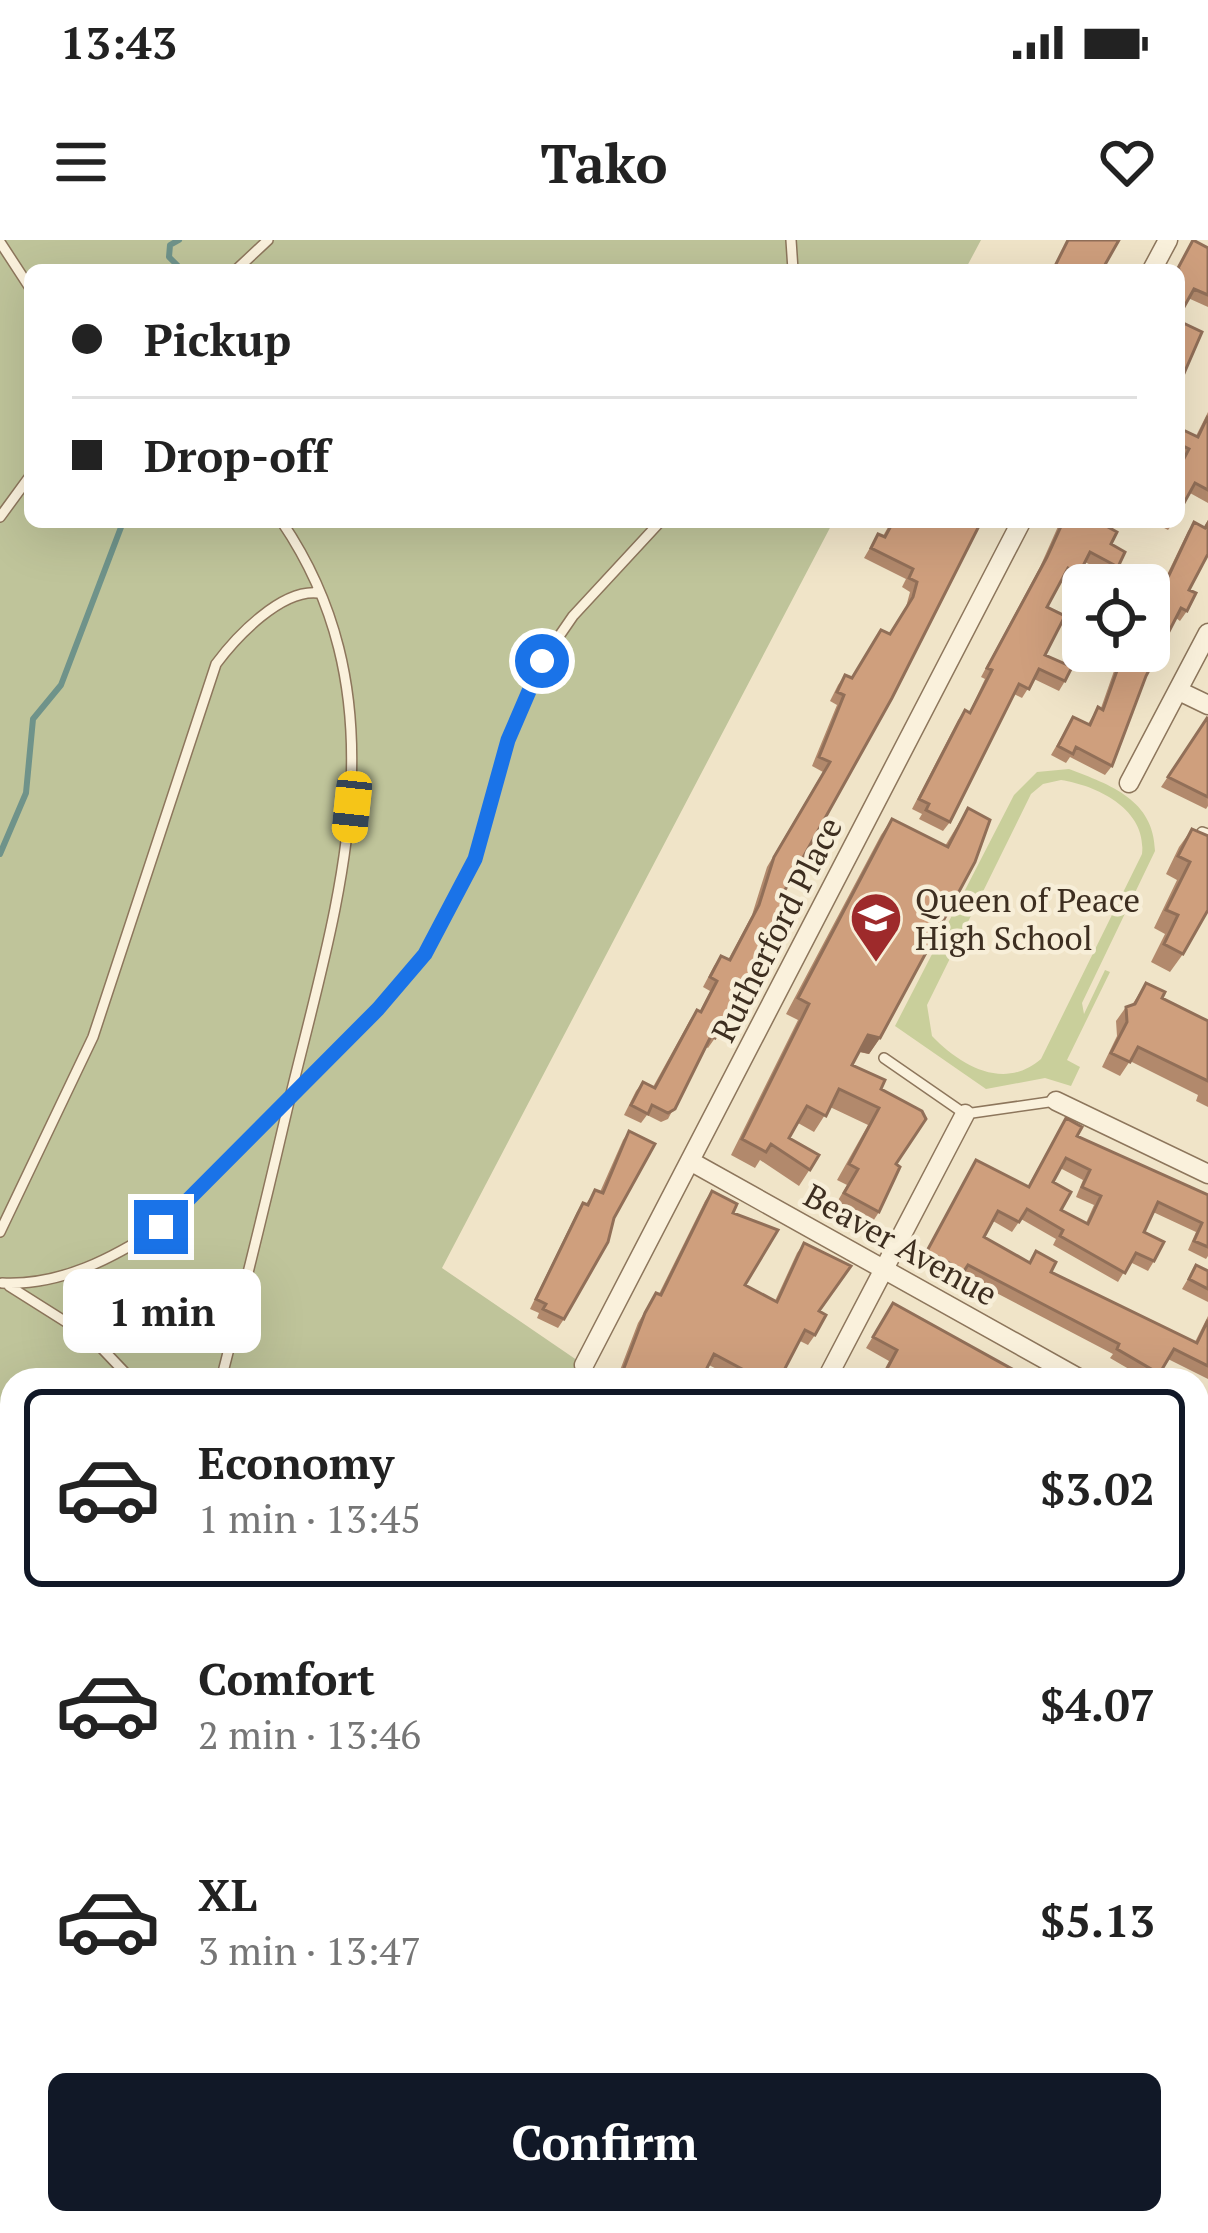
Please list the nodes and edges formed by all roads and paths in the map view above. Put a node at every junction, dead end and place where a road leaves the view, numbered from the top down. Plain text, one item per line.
1 (268, 240) edge
2 (0, 242) edge
3 (242, 264) edge
4 (24, 279) edge
5 (24, 484) edge
6 (0, 517) edge
7 (285, 528) edge
8 (654, 528) edge
9 (1019, 528) edge
10 (318, 593) junction
11 (1208, 633) edge
12 (1179, 691) junction
13 (1208, 706) edge
14 (1129, 783) dead end
15 (884, 1058) dead end
16 (291, 1097) junction
17 (1056, 1101) joint
18 (965, 1114) junction
19 (690, 1161) junction
20 (1208, 1174) edge
21 (0, 1232) edge
22 (883, 1268) junction
23 (1, 1283) edge
24 (584, 1365) dead end
25 (120, 1368) edge
26 (224, 1368) edge
27 (832, 1368) edge
28 (1061, 1368) edge

1 - 3 lane
2 - 4 lane
5 - 6 lane
7 - 10 lane
8 - 16 lane
9 - 19 street, Rutherford Place
10 - 16 lane
10 - 21 lane
11 - 12 street
12 - 13 street
12 - 14 street
15 - 18 lane
16 - 23 lane
16 - 26 lane
17 - 18 lane
17 - 20 street
18 - 22 street
19 - 22 street, Beaver Avenue
19 - 24 street, Rutherford Place
22 - 27 street
22 - 28 street, Beaver Avenue
23 - 25 lane

